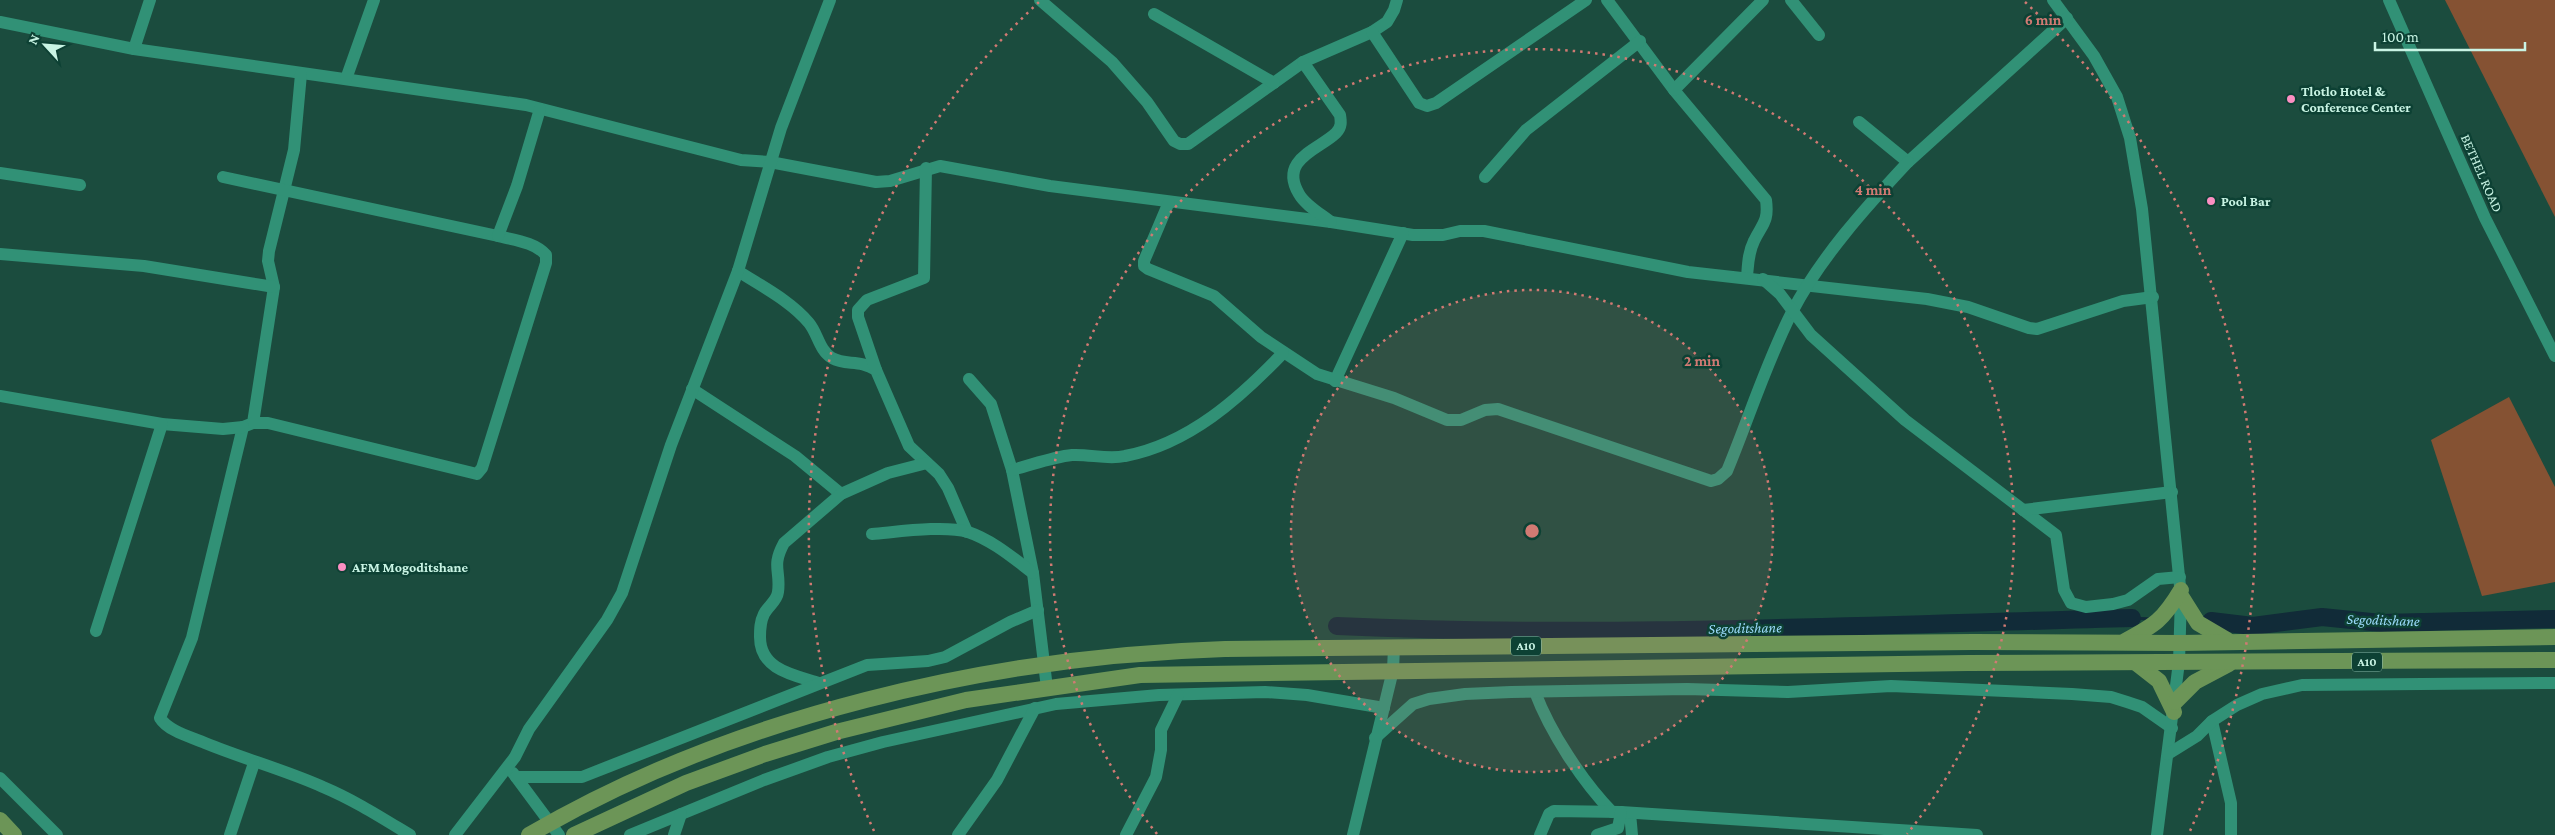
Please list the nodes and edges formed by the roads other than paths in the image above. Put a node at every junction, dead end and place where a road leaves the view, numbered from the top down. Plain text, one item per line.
1 (150, 0) edge
2 (374, 0) edge
3 (830, 0) edge
4 (1040, 0) edge
5 (1057, 0) edge
6 (1397, 0) edge
7 (1586, 0) edge
8 (1607, 0) edge
9 (1763, 0) edge
10 (1791, 0) edge
11 (2053, 0) edge
12 (2389, 0) edge
13 (1052, 12) junction
14 (1154, 14) dead end
15 (2067, 18) junction
16 (0, 22) edge
17 (1372, 32) junction
18 (1819, 35) dead end
19 (1640, 41) junction
20 (134, 49) junction
21 (1303, 62) junction
22 (301, 74) junction
23 (346, 79) junction
24 (1274, 82) junction
25 (1674, 90) junction
26 (540, 109) junction
27 (1859, 122) dead end
28 (770, 162) junction
29 (1908, 162) junction
30 (926, 168) junction
31 (0, 173) edge
32 (223, 177) dead end
33 (1485, 177) dead end
34 (80, 185) dead end
35 (286, 189) junction
36 (1169, 202) junction
37 (1331, 222) junction
38 (1403, 233) junction
39 (498, 236) junction
40 (0, 254) edge
41 (738, 271) junction
42 (1747, 277) junction
43 (1763, 279) junction
44 (1808, 285) junction
45 (274, 286) junction
46 (2153, 297) junction
47 (1793, 311) junction
48 (1283, 353) junction
49 (2555, 356) edge
50 (876, 370) junction
51 (969, 379) dead end
52 (1335, 381) junction
53 (692, 389) junction
54 (0, 396) edge
55 (162, 424) junction
56 (248, 425) junction
57 (927, 463) junction
58 (1012, 470) junction
59 (2172, 492) junction
60 (841, 494) junction
61 (2022, 510) junction
62 (967, 532) junction
63 (872, 534) dead end
64 (1033, 573) junction
65 (2181, 588) junction
66 (1038, 610) junction
67 (96, 631) dead end
68 (2555, 637) edge
69 (2123, 642) junction
70 (2229, 642) junction
71 (2181, 643) junction
72 (1394, 647) junction
73 (1312, 648) junction
74 (2555, 660) edge
75 (2136, 662) junction
76 (2179, 662) junction
77 (2231, 663) junction
78 (1043, 664) junction
79 (1393, 670) junction
80 (1312, 671) junction
81 (819, 683) junction
82 (2555, 683) edge
83 (1047, 688) junction
84 (1535, 692) junction
85 (1178, 695) junction
86 (1035, 708) junction
87 (1384, 708) junction
88 (2174, 714) junction
89 (2212, 721) junction
90 (1375, 738) junction
91 (2168, 754) junction
92 (254, 763) junction
93 (512, 772) junction
94 (0, 778) edge
95 (1621, 812) junction
96 (681, 814) junction
97 (0, 820) edge
98 (555, 829) edge
99 (14, 835) edge
100 (57, 835) edge
101 (230, 835) edge
102 (410, 835) edge
103 (455, 835) edge
104 (529, 835) edge
105 (574, 835) edge
106 (630, 835) edge
107 (674, 835) edge
108 (958, 835) edge
109 (1126, 835) edge
110 (1353, 835) edge
111 (1540, 835) edge
112 (1597, 835) edge
113 (1632, 835) edge
114 (1975, 835) edge
115 (2157, 835) edge
116 (2231, 835) edge

1 - 20 street
2 - 23 street
3 - 28 street
4 - 13 street
5 - 13 street
6 - 17 street
7 - 17 street
8 - 19 street
9 - 25 street
10 - 18 street
11 - 15 street
12 - 49 street, BETHEL ROAD
13 - 24 street
14 - 24 street
15 - 29 street
15 - 46 street
16 - 20 street
17 - 21 street
19 - 25 street
19 - 33 street
20 - 22 street
21 - 24 street
21 - 37 street
22 - 23 street
22 - 35 street
23 - 26 street
25 - 42 street
26 - 28 street
26 - 39 street
27 - 29 street
28 - 30 street
28 - 41 street
29 - 44 street
30 - 36 street
30 - 50 street
31 - 34 street
32 - 35 street
35 - 39 street
35 - 45 street
36 - 37 street
36 - 48 street
37 - 38 street
38 - 42 street
38 - 52 street
39 - 56 street
40 - 45 street
41 - 50 street
41 - 53 street
42 - 43 street
43 - 44 street
43 - 47 street
44 - 46 street
44 - 47 street
45 - 56 street
46 - 59 street
47 - 52 street
47 - 61 street
48 - 52 street
48 - 58 street
50 - 57 street
51 - 58 street
53 - 60 street
53 - 93 street
54 - 55 street
55 - 56 street
55 - 67 street
56 - 92 street
57 - 60 street
57 - 62 street
58 - 64 street
59 - 61 street
59 - 65 street
60 - 81 street
61 - 65 street
62 - 63 street
62 - 64 street
64 - 66 street
65 - 69 main road
65 - 70 main road
65 - 71 street
66 - 78 street
66 - 81 street
68 - 70 main road, A10
69 - 71 main road, A10
69 - 72 main road, A10
70 - 71 main road, A10
71 - 76 street
72 - 73 main road, A10
72 - 79 street
73 - 78 main road, A10
73 - 80 main road
74 - 77 main road, A10
75 - 76 main road, A10
75 - 79 main road, A10
75 - 88 main road
76 - 77 main road, A10
76 - 88 street
77 - 88 main road
78 - 83 street
78 - 98 main road, A10
79 - 80 main road, A10
79 - 87 street
80 - 83 main road, A10
81 - 93 street
82 - 89 street
83 - 105 main road, A10
84 - 88 street
84 - 90 street
84 - 95 street
85 - 86 street
85 - 87 street
85 - 109 street
86 - 96 street
86 - 108 street
87 - 90 street
88 - 91 street
89 - 91 street
89 - 116 street
90 - 110 street
91 - 115 street
92 - 101 street
92 - 102 street
93 - 98 street
93 - 103 street
94 - 100 street
95 - 111 street
95 - 112 street
95 - 113 street
95 - 114 street
96 - 106 street
96 - 107 street
97 - 99 main road
98 - 104 main road, A10

